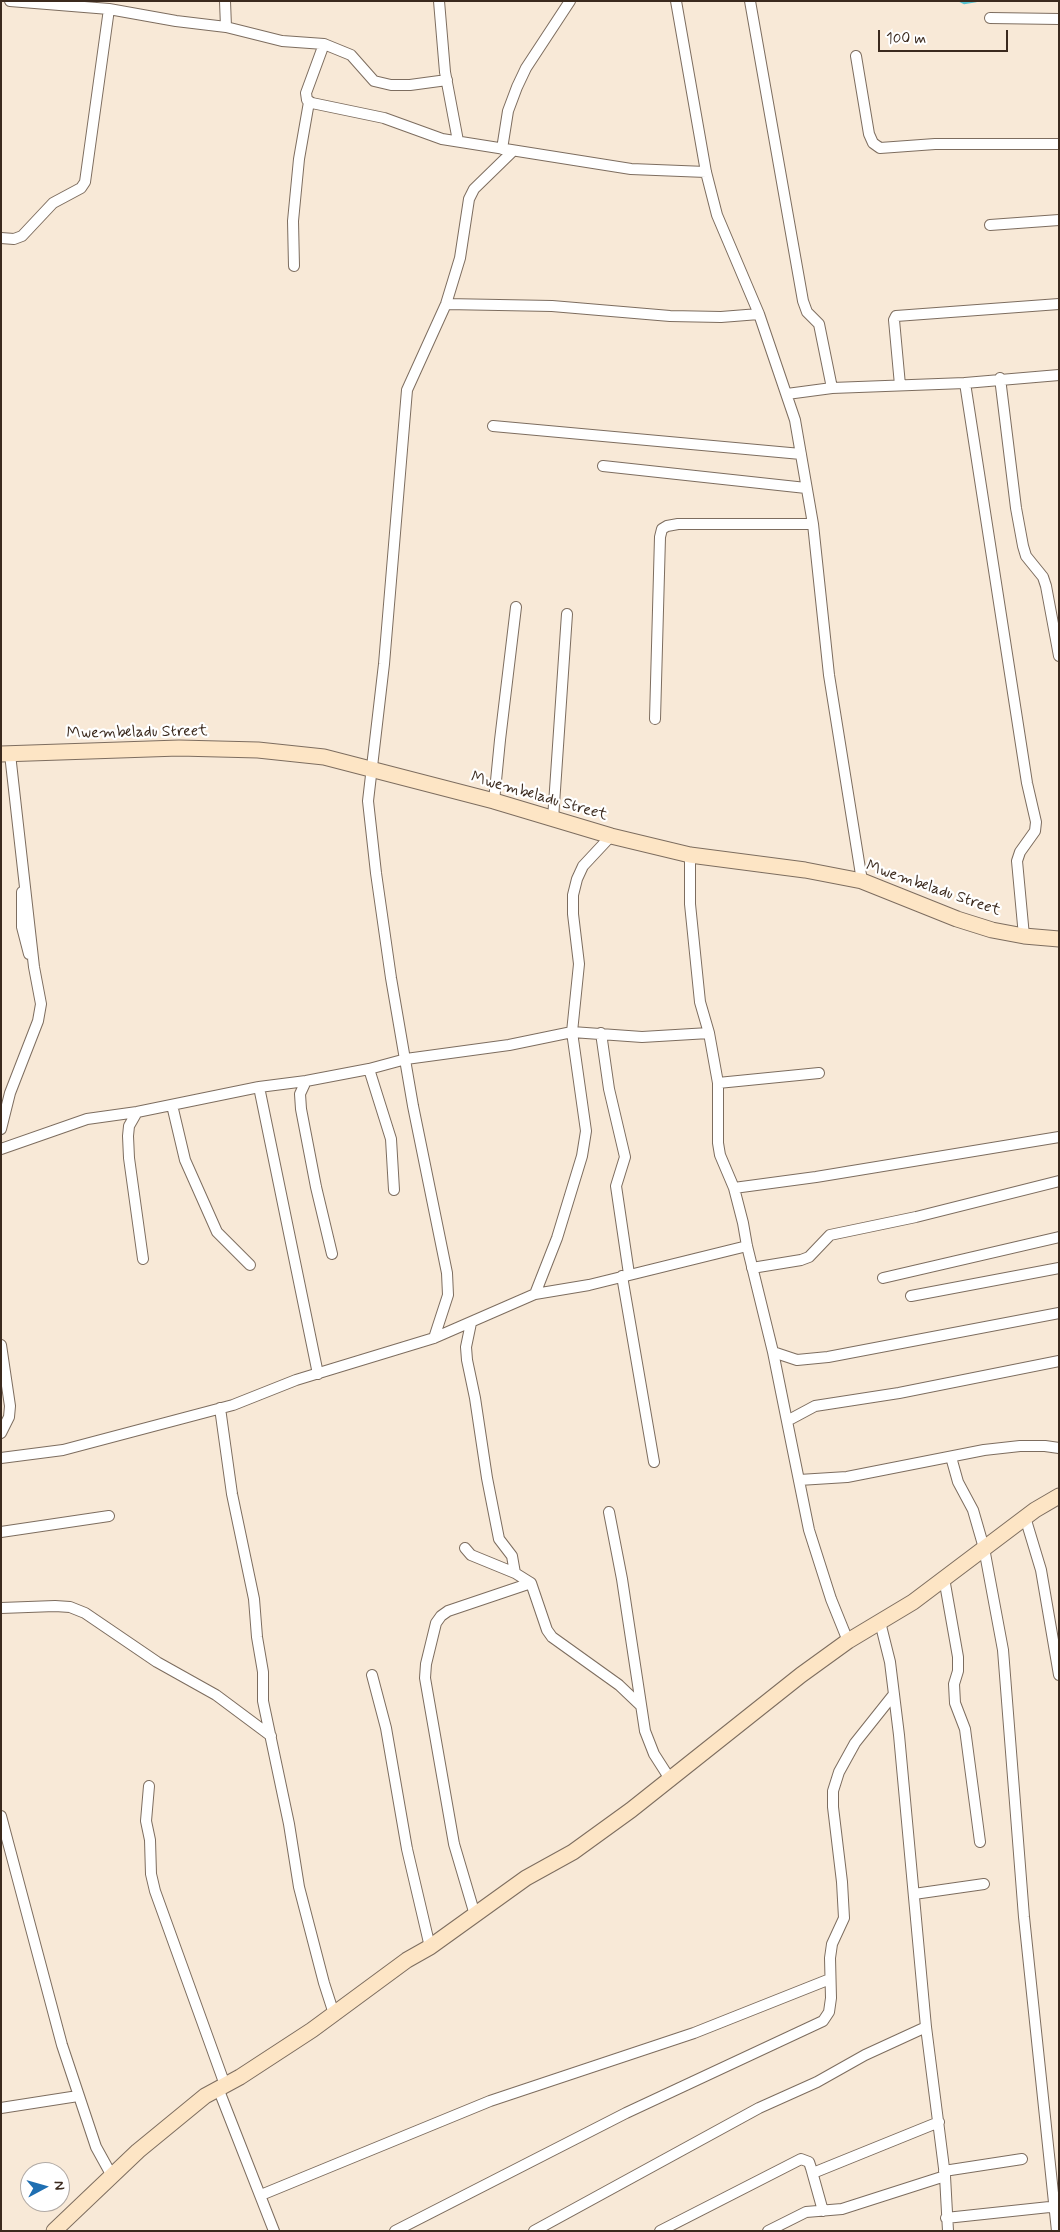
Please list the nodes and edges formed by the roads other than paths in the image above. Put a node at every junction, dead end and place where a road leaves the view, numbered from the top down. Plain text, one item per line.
1 (10, 1) edge
2 (225, 1) edge
3 (439, 1) edge
4 (570, 1) edge
5 (676, 1) edge
6 (750, 1) edge
7 (51, 3) edge
8 (109, 8) junction
9 (990, 18) dead end
10 (1059, 19) edge
11 (226, 27) junction
12 (324, 44) junction
13 (856, 56) dead end
14 (447, 80) junction
15 (309, 102) junction
16 (458, 141) junction
17 (1059, 144) edge
18 (502, 149) junction
19 (513, 150) junction
20 (706, 172) junction
21 (1059, 220) edge
22 (990, 225) dead end
23 (1, 238) edge
24 (294, 266) dead end
25 (446, 304) junction
26 (1059, 304) edge
27 (759, 314) junction
28 (1059, 375) edge
29 (1000, 378) junction
30 (965, 383) junction
31 (900, 385) junction
32 (832, 388) junction
33 (787, 394) junction
34 (493, 426) dead end
35 (801, 454) junction
36 (603, 466) dead end
37 (806, 488) junction
38 (813, 524) junction
39 (516, 607) dead end
40 (567, 614) dead end
41 (1059, 656) edge
42 (655, 719) dead end
43 (6, 754) edge
44 (371, 769) junction
45 (494, 801) junction
46 (553, 819) junction
47 (611, 836) junction
48 (690, 855) junction
49 (862, 881) junction
50 (1024, 936) junction
51 (1059, 939) edge
52 (572, 1032) junction
53 (709, 1032) junction
54 (601, 1033) junction
55 (406, 1059) junction
56 (370, 1069) junction
57 (819, 1073) dead end
58 (306, 1081) junction
59 (718, 1083) junction
60 (259, 1087) junction
61 (172, 1105) junction
62 (137, 1112) junction
63 (1, 1129) edge
64 (1059, 1137) edge
65 (1, 1149) edge
66 (1059, 1181) edge
67 (734, 1188) junction
68 (394, 1190) dead end
69 (1059, 1237) edge
70 (747, 1246) junction
71 (332, 1254) dead end
72 (143, 1259) dead end
73 (250, 1265) dead end
74 (752, 1268) junction
75 (1059, 1268) edge
76 (625, 1275) junction
77 (883, 1278) dead end
78 (536, 1294) junction
79 (911, 1296) dead end
80 (1059, 1313) edge
81 (470, 1323) junction
82 (434, 1338) junction
83 (1, 1345) edge
84 (773, 1352) junction
85 (1059, 1361) edge
86 (318, 1374) junction
87 (220, 1408) junction
88 (787, 1421) junction
89 (1, 1433) edge
90 (1059, 1448) edge
91 (951, 1457) junction
92 (1, 1458) edge
93 (654, 1462) dead end
94 (799, 1480) junction
95 (1059, 1496) edge
96 (609, 1512) dead end
97 (109, 1516) dead end
98 (1025, 1517) junction
99 (1, 1532) edge
100 (465, 1548) dead end
101 (984, 1548) junction
102 (515, 1573) junction
103 (944, 1578) junction
104 (531, 1583) junction
105 (1, 1608) edge
106 (880, 1622) junction
107 (848, 1641) junction
108 (372, 1675) dead end
109 (1059, 1675) edge
110 (894, 1694) junction
111 (640, 1705) junction
112 (271, 1736) junction
113 (670, 1779) junction
114 (149, 1786) dead end
115 (1, 1816) edge
116 (980, 1842) dead end
117 (984, 1884) dead end
118 (914, 1894) junction
119 (475, 1915) junction
120 (430, 1947) junction
121 (830, 1979) junction
122 (334, 2014) junction
123 (926, 2027) junction
124 (222, 2086) junction
125 (78, 2096) junction
126 (1, 2108) edge
127 (939, 2122) junction
128 (1022, 2159) dead end
129 (813, 2172) junction
130 (944, 2173) junction
131 (112, 2176) junction
132 (261, 2195) junction
133 (1057, 2206) edge
134 (823, 2211) junction
135 (946, 2218) junction
136 (54, 2231) edge
137 (274, 2231) edge
138 (395, 2231) edge
139 (534, 2231) edge
140 (660, 2231) edge
141 (768, 2231) edge
142 (948, 2231) edge
143 (1057, 2231) edge

1 - 7 street
2 - 11 street
3 - 14 street
4 - 18 street
5 - 20 street
6 - 32 street
7 - 8 street
8 - 11 street
8 - 23 street
9 - 10 street
11 - 12 street
12 - 14 street
12 - 15 street
13 - 17 street
14 - 16 street
15 - 16 street
15 - 24 street
16 - 18 street
18 - 19 street
19 - 20 street
19 - 25 street
20 - 27 street
21 - 22 street
25 - 27 street
25 - 44 street
26 - 31 street
27 - 33 street
28 - 29 street
29 - 30 street
29 - 41 street
30 - 31 street
30 - 50 street
31 - 32 street
32 - 33 street
33 - 35 street
34 - 35 street
35 - 37 street
36 - 37 street
37 - 38 street
38 - 42 street
38 - 49 street
39 - 45 street
40 - 46 street
43 - 44 street, Mwembeladu Street
43 - 63 street
44 - 45 street, Mwembeladu Street
44 - 55 street
45 - 46 street, Mwembeladu Street
46 - 47 street, Mwembeladu Street
47 - 48 street, Mwembeladu Street
47 - 52 street
48 - 49 street, Mwembeladu Street
48 - 53 street
49 - 50 street, Mwembeladu Street
50 - 51 street, Mwembeladu Street
52 - 54 street
52 - 55 street
52 - 78 street
53 - 54 street
53 - 59 street
54 - 76 street
55 - 56 street
55 - 82 street
56 - 58 street
56 - 68 street
57 - 59 street
58 - 60 street
58 - 71 street
59 - 67 street
60 - 61 street
60 - 86 street
61 - 62 street
61 - 73 street
62 - 65 street
62 - 72 street
64 - 67 street
66 - 74 street
67 - 70 street
69 - 77 street
70 - 74 street
70 - 76 street
74 - 84 street
75 - 79 street
76 - 78 street
76 - 93 street
78 - 81 street
80 - 84 street
81 - 82 street
81 - 102 street
82 - 86 street
83 - 89 street
84 - 88 street
85 - 88 street
86 - 87 street
87 - 92 street
87 - 112 street
88 - 94 street
90 - 91 street
91 - 94 street
91 - 101 street
94 - 107 street
95 - 98 street
96 - 111 street
97 - 99 street
98 - 101 street
98 - 109 street
100 - 102 street
101 - 103 street
101 - 133 street
102 - 104 street
103 - 106 street
103 - 116 street
104 - 111 street
104 - 119 street
105 - 112 street
106 - 107 street
106 - 110 street
107 - 113 street
108 - 120 street
110 - 118 street
110 - 121 street
111 - 113 street
112 - 122 street
113 - 119 street
114 - 124 street
115 - 125 street
117 - 118 street
118 - 123 street
119 - 120 street
120 - 122 street
121 - 132 street
121 - 138 street
122 - 124 street
123 - 127 street
123 - 139 street
124 - 131 street
124 - 132 street
125 - 126 street
125 - 131 street
127 - 129 street
127 - 130 street
128 - 130 street
129 - 134 street
129 - 140 street
130 - 134 street
130 - 135 street
131 - 136 street
132 - 137 street
133 - 135 street
133 - 143 street
134 - 141 street
135 - 142 street

